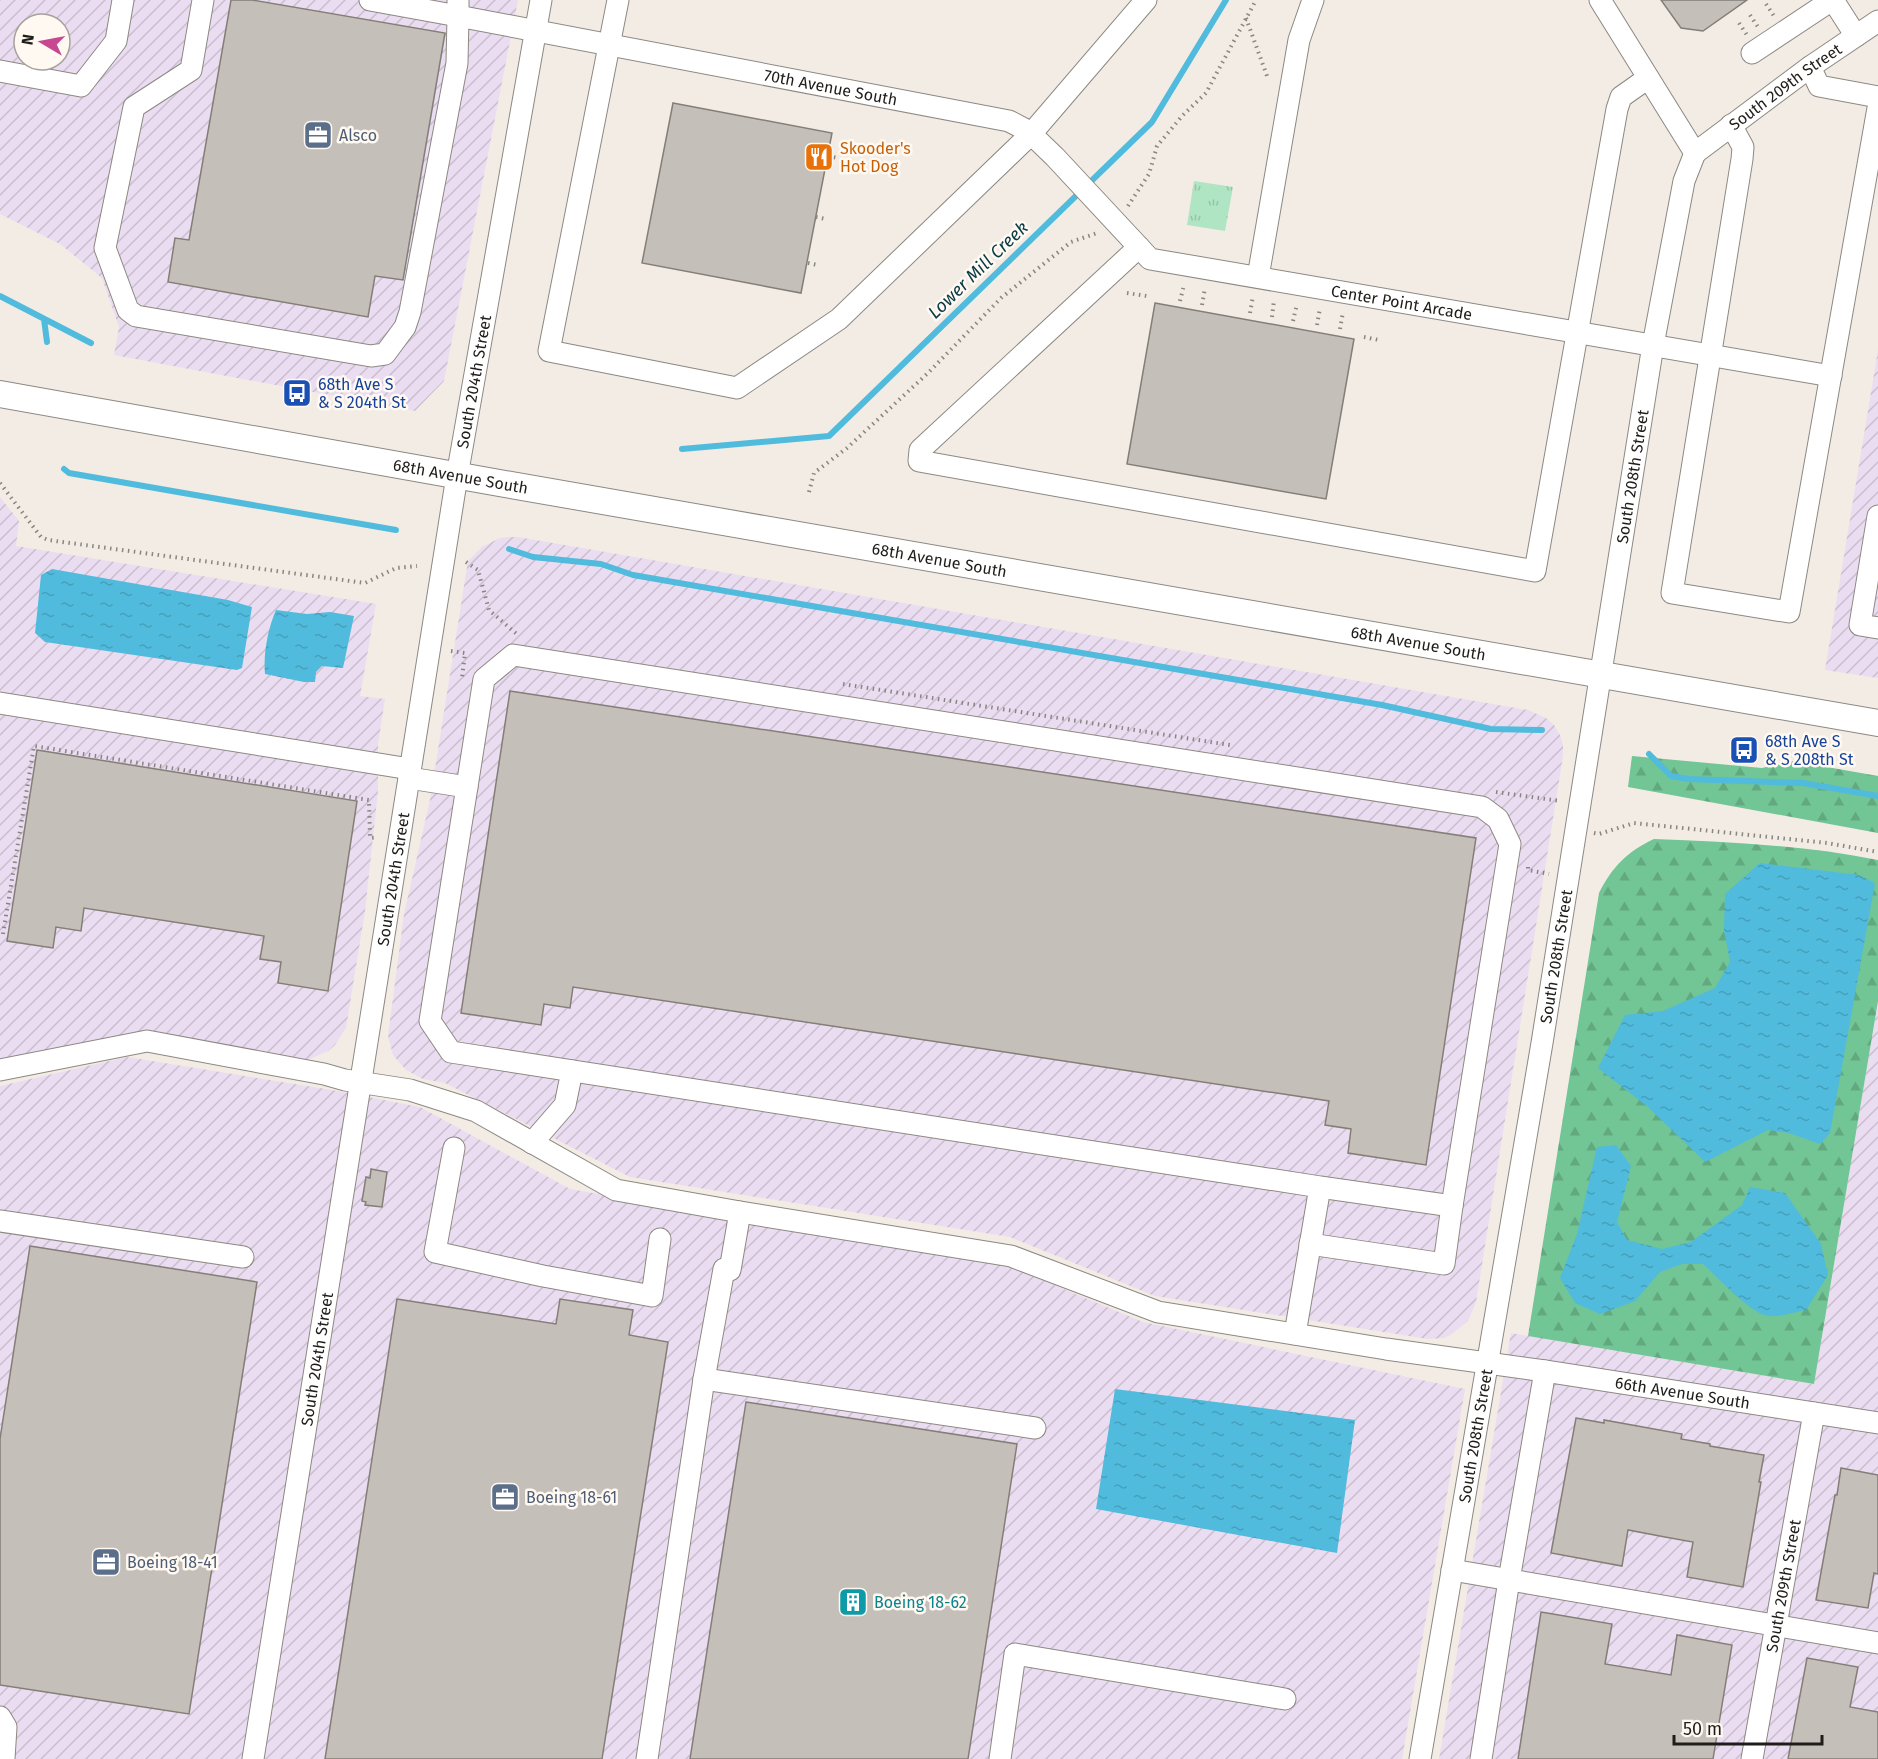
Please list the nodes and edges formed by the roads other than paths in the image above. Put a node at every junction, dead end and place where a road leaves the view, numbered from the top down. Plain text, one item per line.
1 (123, 0) edge
2 (203, 0) edge
3 (370, 0) edge
4 (541, 0) edge
5 (618, 0) edge
6 (1146, 0) edge
7 (1313, 0) edge
8 (1600, 0) edge
9 (1833, 0) edge
10 (458, 8) edge
11 (1878, 21) edge
12 (534, 31) junction
13 (1856, 36) junction
14 (609, 45) junction
15 (1751, 45) road end
16 (1810, 67) junction
17 (0, 71) edge
18 (1648, 78) junction
19 (1878, 97) edge
20 (1878, 108) edge
21 (1731, 125) junction
22 (1031, 134) junction
23 (1695, 153) junction
24 (1144, 253) junction
25 (1256, 285) junction
26 (1577, 332) junction
27 (1653, 345) junction
28 (1710, 354) junction
29 (1831, 376) junction
30 (0, 394) edge
31 (457, 476) junction
32 (1878, 516) edge
33 (1878, 628) edge
34 (1600, 675) junction
35 (0, 703) edge
36 (1878, 723) edge
37 (409, 774) junction
38 (467, 787) junction
39 (0, 1070) edge
40 (572, 1071) junction
41 (362, 1082) junction
42 (532, 1143) junction
43 (454, 1148) dead end
44 (1320, 1187) junction
45 (1452, 1206) junction
46 (740, 1212) junction
47 (0, 1221) edge
48 (660, 1239) dead end
49 (1310, 1244) junction
50 (243, 1257) dead end
51 (1295, 1334) junction
52 (1487, 1362) junction
53 (1545, 1371) junction
54 (704, 1379) junction
55 (1814, 1413) junction
56 (1878, 1424) edge
57 (1035, 1428) dead end
58 (1452, 1570) junction
59 (1509, 1580) junction
60 (1776, 1626) junction
61 (1878, 1643) edge
62 (1285, 1699) dead end
63 (0, 1717) edge
64 (4, 1759) edge
65 (253, 1759) edge
66 (647, 1759) edge
67 (1000, 1759) edge
68 (1420, 1759) edge
69 (1481, 1759) edge
70 (1752, 1759) edge

1 - 17 street
2 - 10 street
3 - 10 street, 70th Avenue South
4 - 12 street, South 204th Street
5 - 14 street
6 - 22 street
7 - 25 street
8 - 18 street
9 - 13 street
9 - 15 street
10 - 12 street, 70th Avenue South
11 - 13 street, South 209th Street
12 - 14 street, 70th Avenue South
12 - 31 street, South 204th Street
13 - 16 street, South 209th Street
14 - 22 street, 70th Avenue South
14 - 22 street
16 - 19 street
16 - 21 street, South 209th Street
18 - 23 street
18 - 26 street
20 - 29 street
21 - 23 street, South 209th Street
21 - 28 street
22 - 24 street, 70th Avenue South
23 - 27 street, South 208th Street
24 - 25 street, Center Point Arcade
24 - 26 street
25 - 26 street, Center Point Arcade
26 - 27 street, Center Point Arcade
27 - 28 street, Center Point Arcade
27 - 34 street, South 208th Street
28 - 29 street, Center Point Arcade
28 - 29 street
30 - 31 main road, 68th Avenue South
31 - 34 main road, 68th Avenue South
31 - 37 street, South 204th Street
32 - 33 street
34 - 36 main road, 68th Avenue South
34 - 52 street, South 208th Street
35 - 37 street
37 - 38 street
37 - 41 street, South 204th Street
38 - 40 street
38 - 45 street
39 - 41 street, 66th Avenue South
40 - 42 street
40 - 44 street
41 - 42 street, 66th Avenue South
41 - 65 street, South 204th Street
42 - 46 street, 66th Avenue South
43 - 48 street
44 - 45 street
44 - 49 street
45 - 49 street
46 - 51 street, 66th Avenue South
46 - 54 street
47 - 50 street
49 - 51 street
51 - 52 street, 66th Avenue South
52 - 53 street, 66th Avenue South
52 - 58 street, South 208th Street
53 - 55 street, 66th Avenue South
53 - 59 street
54 - 57 street
54 - 66 street
55 - 56 street, 66th Avenue South
55 - 60 street, South 209th Street
58 - 59 street
58 - 68 street, South 208th Street
59 - 60 street
59 - 69 street
60 - 61 street
60 - 70 street, South 209th Street
62 - 67 street
63 - 64 street

